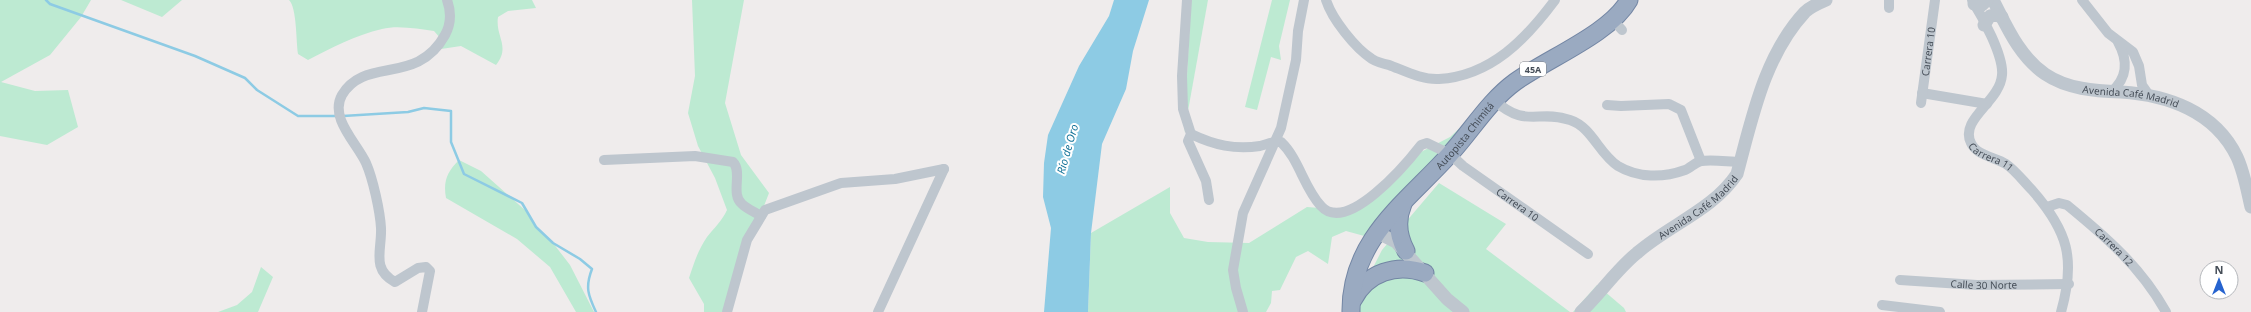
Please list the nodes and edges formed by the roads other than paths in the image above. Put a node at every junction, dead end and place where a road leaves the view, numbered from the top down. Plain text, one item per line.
1 (447, 0) edge
2 (1187, 0) edge
3 (1304, 0) edge
4 (1326, 0) edge
5 (1555, 0) edge
6 (1629, 0) edge
7 (1826, 0) edge
8 (1935, 0) edge
9 (1987, 0) edge
10 (1993, 0) edge
11 (2082, 0) edge
12 (1973, 2) edge
13 (2002, 18) junction
14 (1984, 25) junction
15 (2118, 42) junction
16 (2111, 92) junction
17 (2149, 96) junction
18 (1494, 100) junction
19 (1987, 104) junction
20 (1607, 105) dead end
21 (1191, 134) junction
22 (1275, 142) junction
23 (1450, 154) junction
24 (604, 160) dead end
25 (1701, 161) junction
26 (1741, 162) junction
27 (1411, 192) junction
28 (1209, 200) dead end
29 (2047, 207) junction
30 (2251, 207) edge
31 (761, 216) junction
32 (1376, 232) junction
33 (1406, 251) junction
34 (1588, 254) dead end
35 (1425, 273) junction
36 (1900, 280) dead end
37 (2069, 284) junction
38 (1447, 299) junction
39 (1882, 305) dead end
40 (1351, 309) edge
41 (422, 312) edge
42 (727, 312) edge
43 (878, 312) edge
44 (1243, 312) edge
45 (1451, 312) edge
46 (1463, 312) edge
47 (1581, 312) edge
48 (1940, 312) edge
49 (2061, 312) edge
50 (2166, 312) edge

1 - 41 street
2 - 21 street
3 - 22 street
4 - 5 street
6 - 18 highway, Autopista Chimitá / 45A
7 - 26 street, Avenida Café Madrid
8 - 19 street, Carrera 10
9 - 12 street
10 - 13 street, Avenida Café Madrid
11 - 15 street
12 - 14 street, Carrera 11
13 - 14 street
13 - 16 street, Avenida Café Madrid
14 - 19 street, Carrera 11
15 - 16 street
15 - 17 street
16 - 17 street, Avenida Café Madrid
17 - 30 street, Avenida Café Madrid
18 - 23 highway, Autopista Chimitá / 45A
18 - 25 street
19 - 29 street, Carrera 11
20 - 25 street
21 - 22 street
21 - 28 street
22 - 23 street, Carrera 10
22 - 44 street
23 - 27 highway, Autopista Chimitá / 45A
23 - 34 street, Carrera 10
24 - 31 street
25 - 26 street
26 - 47 street, Avenida Café Madrid
27 - 32 highway, Autopista Chimitá / 45A
27 - 33 highway
29 - 37 street, Carrera 11
29 - 50 street, Carrera 12
31 - 42 street
31 - 43 street
32 - 33 street
32 - 40 highway, Autopista Chimitá / 45A
33 - 35 street
35 - 38 street
35 - 40 highway
36 - 37 street, Calle 30 Norte
37 - 49 street, Carrera 11
38 - 45 street
38 - 46 street
39 - 48 street

